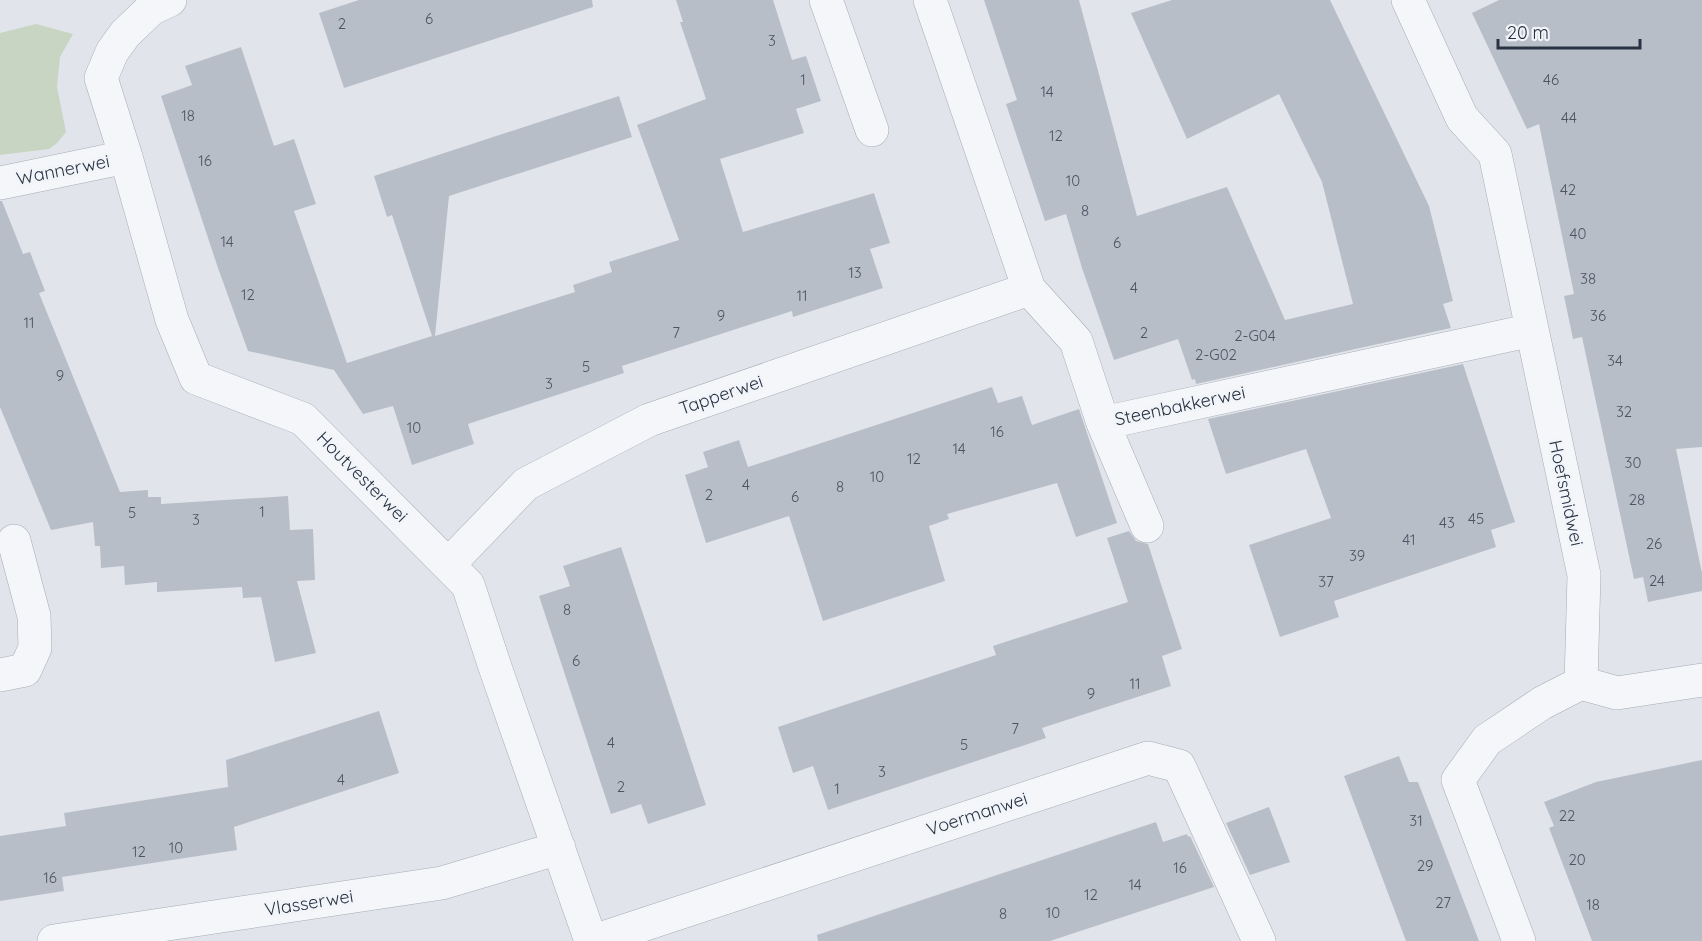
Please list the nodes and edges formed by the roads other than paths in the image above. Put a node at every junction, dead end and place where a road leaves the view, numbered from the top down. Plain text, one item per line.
1 (170, 0) edge
2 (826, 0) edge
3 (930, 0) edge
4 (1408, 0) edge
5 (872, 130) dead end
6 (126, 158) junction
7 (0, 183) edge
8 (1029, 290) junction
9 (1532, 330) junction
10 (1103, 423) junction
11 (1147, 526) dead end
12 (15, 541) dead end
13 (449, 564) junction
14 (0, 675) edge
15 (1702, 680) edge
16 (1581, 683) junction
17 (559, 848) junction
18 (54, 941) edge
19 (593, 941) edge
20 (1258, 941) edge
21 (1519, 941) edge

1 - 6 street, Houtvesterwei
2 - 5 street
3 - 8 street, Steenbakkerwei
4 - 9 street, Hoefsmidwei
6 - 7 street, Wannerwei
6 - 13 street, Houtvesterwei
8 - 10 street, Steenbakkerwei
8 - 13 street, Tapperwei
9 - 10 street, Steenbakkerwei
9 - 16 street, Hoefsmidwei
10 - 11 street
12 - 14 street
13 - 17 street, Houtvesterwei
15 - 16 street
16 - 21 street
17 - 18 street, Vlasserwei
17 - 19 street, Houtvesterwei
19 - 20 street, Voermanwei

